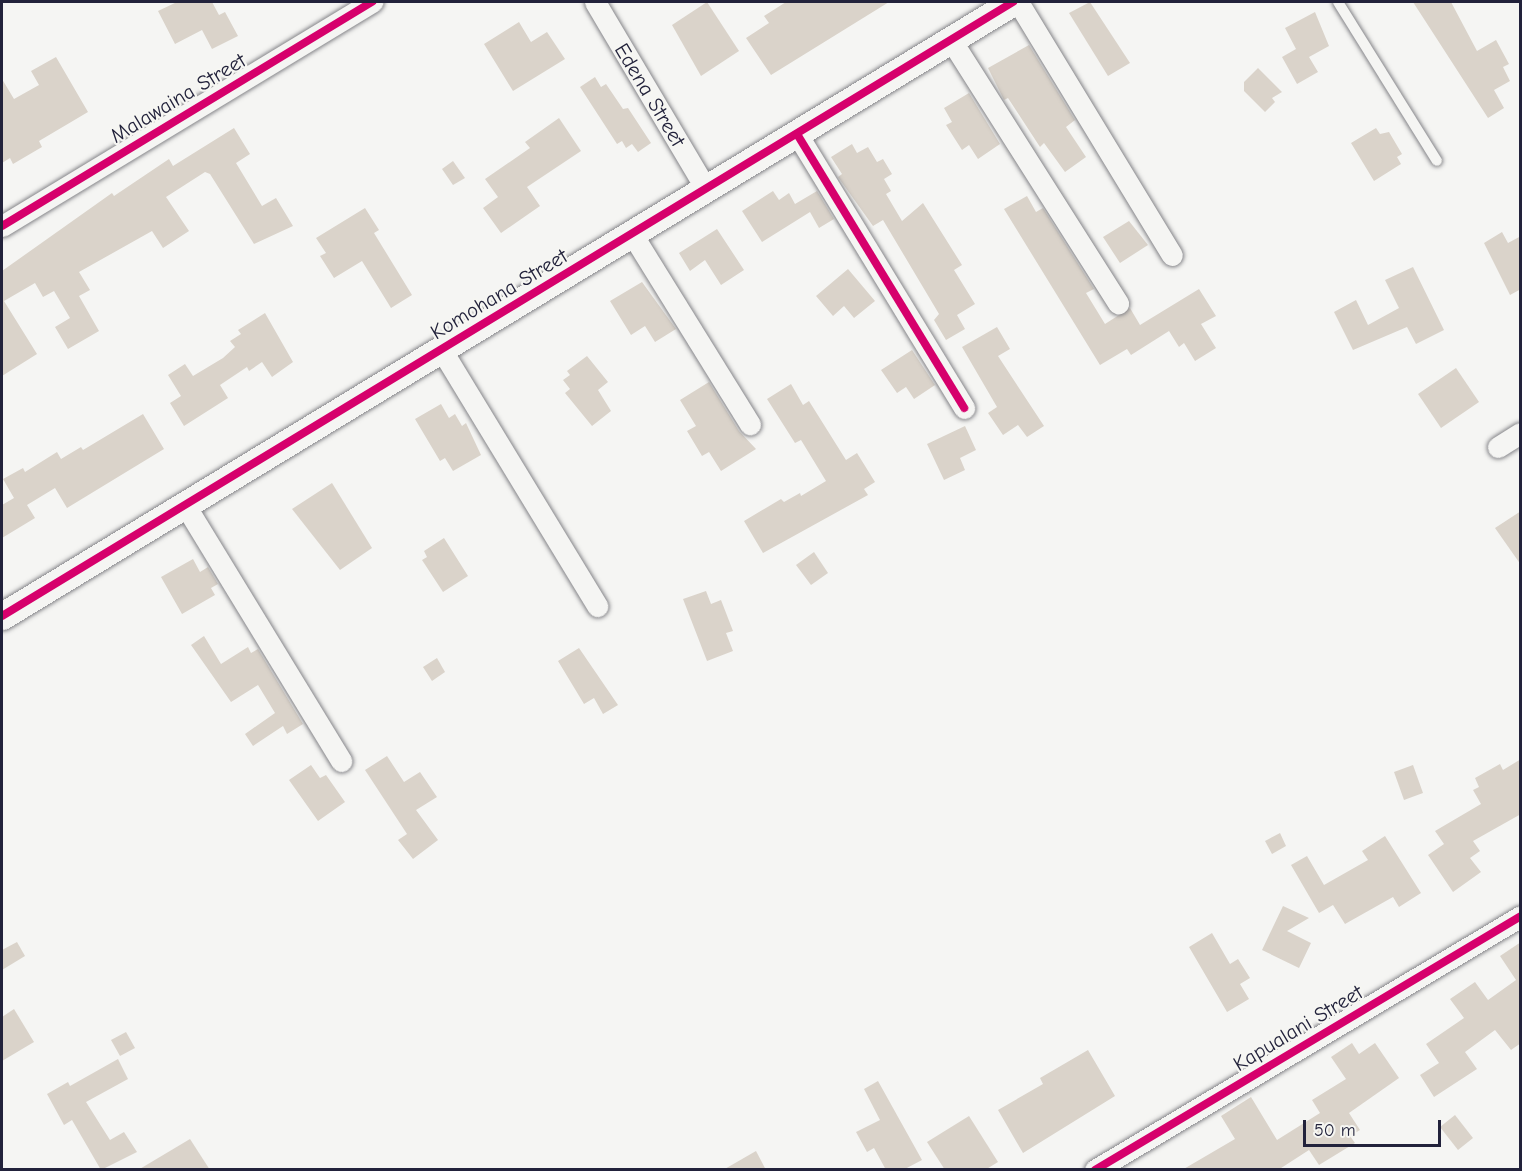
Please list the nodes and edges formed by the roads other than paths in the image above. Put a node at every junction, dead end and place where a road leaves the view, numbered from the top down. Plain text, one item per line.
1 (372, 2) edge
2 (595, 2) edge
3 (1016, 2) edge
4 (1338, 2) edge
5 (951, 40) junction
6 (797, 134) junction
7 (1437, 161) dead end
8 (706, 189) junction
9 (2, 226) edge
10 (632, 234) junction
11 (1172, 255) dead end
12 (1118, 303) dead end
13 (441, 349) junction
14 (964, 408) dead end
15 (750, 424) dead end
16 (1521, 433) edge
17 (1498, 447) dead end
18 (185, 505) junction
19 (597, 606) dead end
20 (2, 616) edge
21 (340, 761) dead end
22 (1521, 917) edge
23 (1095, 1170) edge

1 - 9 street, Malawaina Street
2 - 8 street, Edena Street
3 - 5 street, Komohana Street
3 - 11 street
4 - 7 lane
5 - 6 street, Komohana Street
5 - 12 street
6 - 8 street, Komohana Street
6 - 14 street
8 - 10 street, Komohana Street
10 - 13 street, Komohana Street
10 - 15 street
13 - 18 street, Komohana Street
13 - 19 street
16 - 17 street
18 - 20 street, Komohana Street
18 - 21 street
22 - 23 street, Kapualani Street

